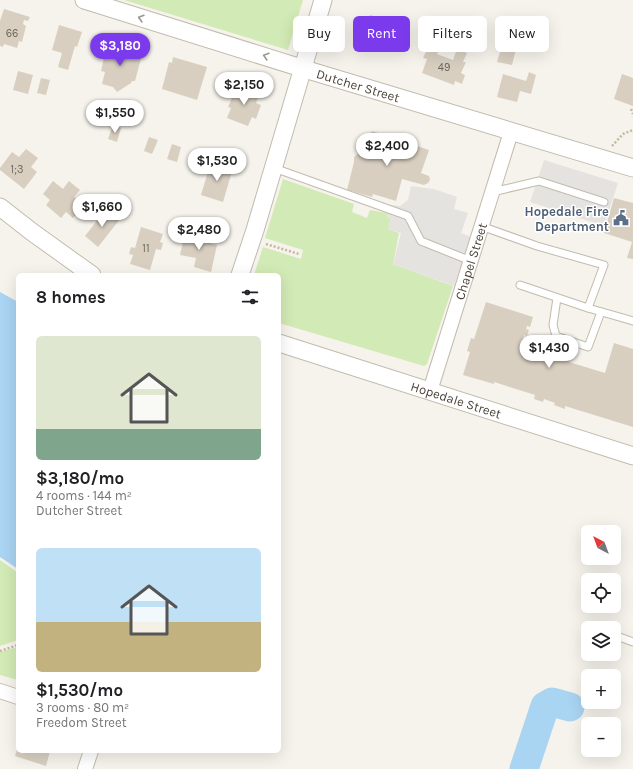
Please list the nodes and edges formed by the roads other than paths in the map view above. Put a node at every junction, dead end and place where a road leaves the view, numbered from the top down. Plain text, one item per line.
1 (84, 0) edge
2 (323, 0) edge
3 (303, 68) junction
4 (511, 132) junction
5 (274, 168) junction
6 (633, 168) edge
7 (492, 192) junction
8 (604, 202) dead end
9 (0, 207) edge
10 (481, 226) junction
11 (471, 261) junction
12 (89, 273) edge
13 (241, 273) edge
14 (520, 285) dead end
15 (557, 298) junction
16 (588, 308) junction
17 (601, 312) junction
18 (633, 321) edge
19 (281, 344) edge
20 (430, 391) junction
21 (633, 456) edge
22 (621, 638) edge
23 (633, 642) edge
24 (1, 694) edge
25 (16, 697) edge
26 (90, 753) edge
27 (86, 769) edge

3 -> 1 street, Dutcher Street
2 - 3 street
3 - 4 street, Dutcher Street
3 - 5 street
4 - 6 street, Dutcher Street
4 - 7 street, Chapel Street
5 - 11 lane
5 - 13 street
7 - 8 lane
7 - 10 street, Chapel Street
9 - 12 street
10 - 11 street, Chapel Street
10 - 16 lane
11 - 20 street, Chapel Street
14 - 15 lane
15 - 16 lane
15 - 17 lane
16 - 17 lane
17 - 18 lane
19 - 20 street, Hopedale Street
20 - 21 street, Hopedale Street
22 - 23 lane
24 - 25 street
26 - 27 street

